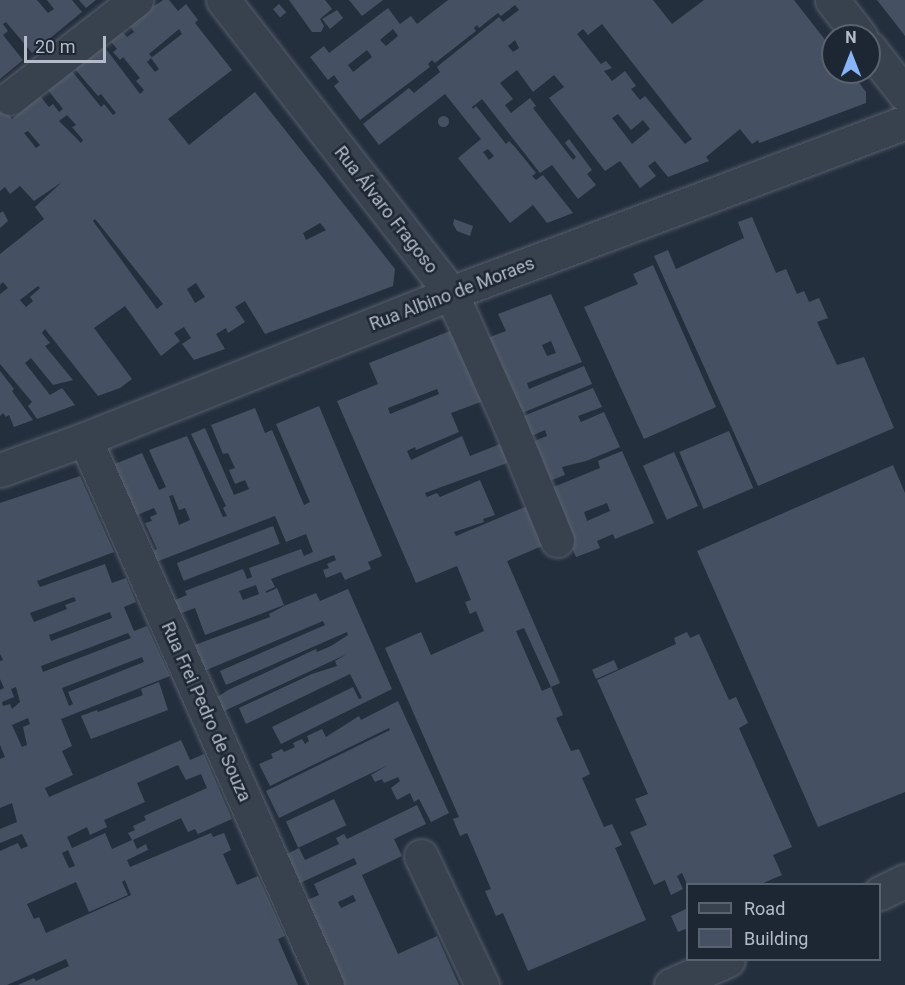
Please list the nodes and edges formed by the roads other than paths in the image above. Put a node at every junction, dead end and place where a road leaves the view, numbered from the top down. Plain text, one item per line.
1 (136, 0) edge
2 (223, 0) edge
3 (832, 0) edge
4 (851, 24) edge
5 (881, 63) edge
6 (905, 94) edge
7 (10, 98) dead end
8 (905, 122) edge
9 (451, 293) junction
10 (85, 439) junction
11 (0, 470) edge
12 (557, 540) dead end
13 (420, 856) dead end
14 (905, 881) edge
15 (881, 892) edge
16 (726, 961) edge
17 (327, 985) edge
18 (482, 985) edge
19 (670, 985) edge

1 - 7 street
2 - 9 street, Rua Álvaro Fragoso
3 - 4 street
5 - 6 street
8 - 9 street, Rua Albino de Moraes
9 - 10 street, Rua Albino de Moraes
9 - 12 street, Rua Álvaro Fragoso
10 - 11 street, Rua Albino de Moraes
10 - 17 street, Rua Frei Pedro de Souza
13 - 18 street
14 - 15 street
16 - 19 street

